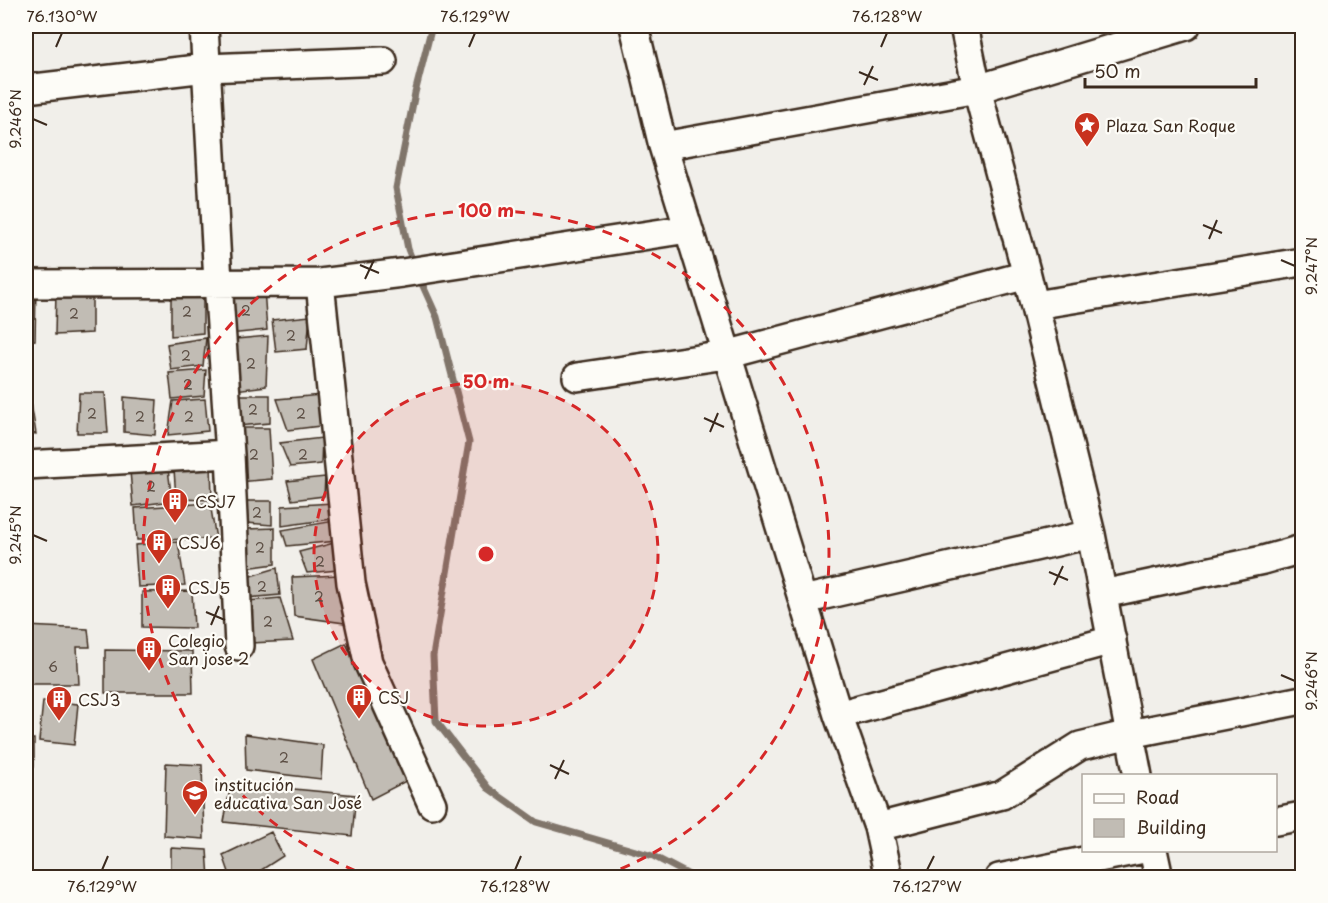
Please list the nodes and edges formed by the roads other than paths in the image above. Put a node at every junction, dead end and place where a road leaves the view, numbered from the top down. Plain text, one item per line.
1 (204, 26) edge
2 (634, 26) edge
3 (963, 26) edge
4 (1185, 26) edge
5 (382, 61) dead end
6 (206, 68) junction
7 (26, 89) edge
8 (977, 89) junction
9 (663, 146) junction
10 (688, 229) junction
11 (1302, 262) edge
12 (1027, 275) junction
13 (218, 282) junction
14 (320, 283) junction
15 (26, 284) edge
16 (1035, 305) junction
17 (726, 355) junction
18 (577, 377) dead end
19 (230, 454) junction
20 (26, 465) edge
21 (1091, 534) junction
22 (1302, 549) edge
23 (1103, 594) junction
24 (803, 600) junction
25 (1112, 640) junction
26 (239, 646) dead end
27 (1301, 707) edge
28 (838, 715) junction
29 (1130, 734) junction
30 (1138, 774) edge
31 (432, 804) dead end
32 (1302, 816) edge
33 (1277, 822) edge
34 (878, 827) junction
35 (1129, 852) edge
36 (1154, 852) edge
37 (889, 878) edge
38 (999, 878) edge
39 (1160, 878) edge

1 - 6 street
2 - 9 street
3 - 8 street
4 - 8 street
5 - 6 street
6 - 7 street
6 - 13 street
8 - 9 street
8 - 12 street
9 - 10 street
10 - 14 street
10 - 17 street
11 - 16 street
12 - 16 street
12 - 17 street
13 - 14 street
13 - 15 street
13 - 19 street
14 - 31 street
16 - 21 street
17 - 18 street
17 - 24 street
19 - 20 street
19 - 26 street
21 - 23 street
21 - 24 street
22 - 23 street
23 - 25 street
24 - 28 street
25 - 28 street
25 - 29 street
27 - 29 street
28 - 34 street
29 - 30 street
29 - 34 street
32 - 33 street
34 - 37 street
35 - 38 street
36 - 39 street

